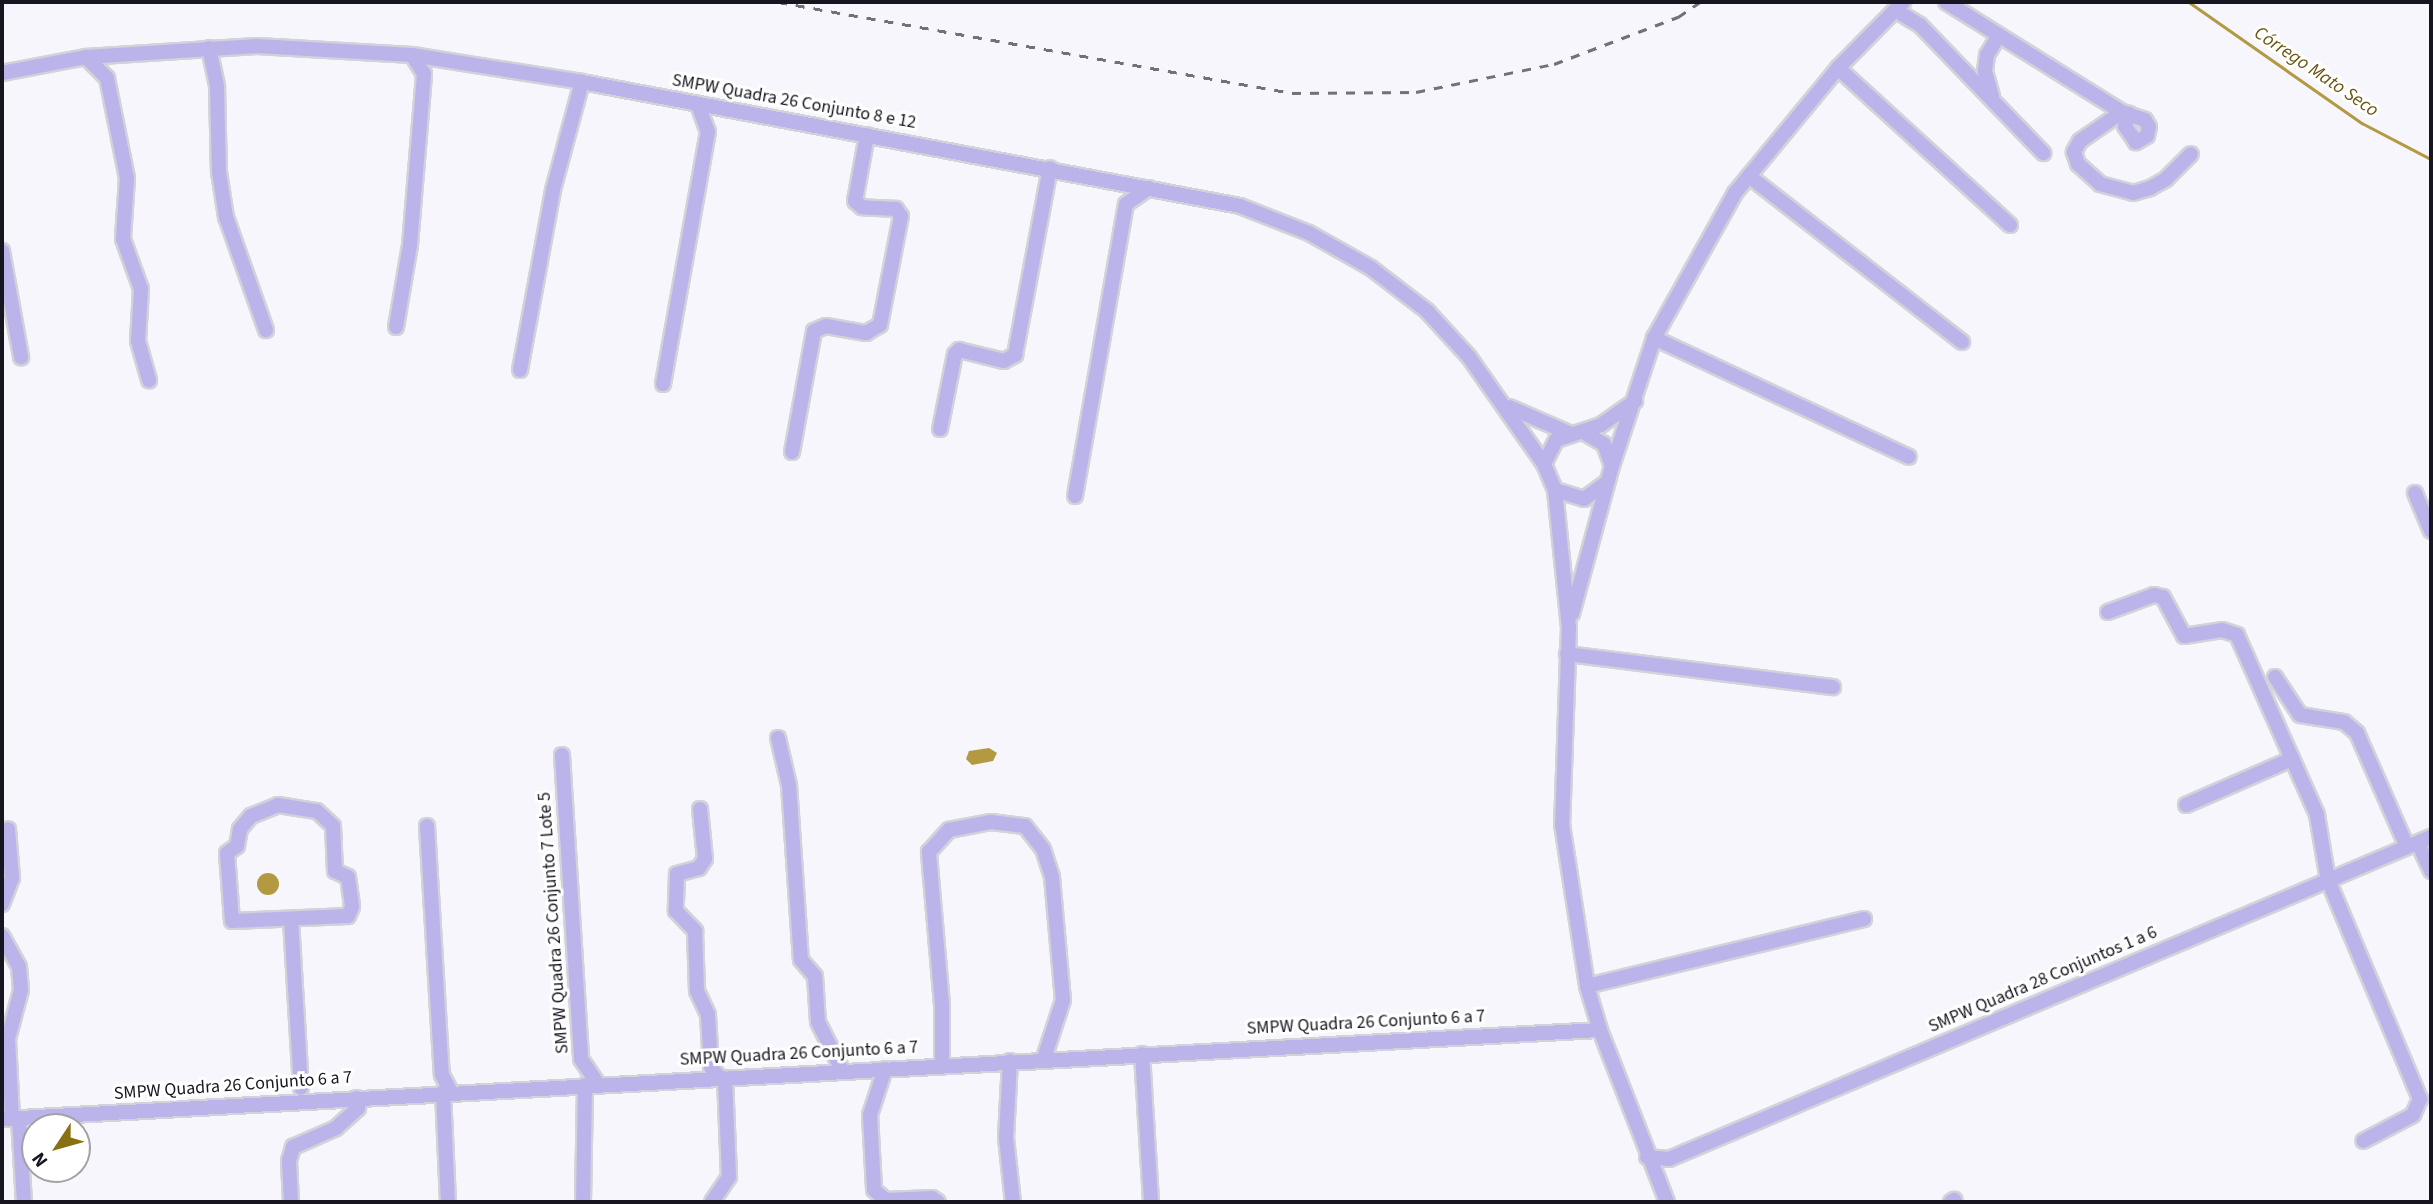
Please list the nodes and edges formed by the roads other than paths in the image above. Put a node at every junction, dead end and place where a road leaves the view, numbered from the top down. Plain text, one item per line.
1 (1946, 2) edge
2 (1899, 6) edge
3 (1999, 35) junction
4 (209, 48) junction
5 (125, 53) junction
6 (412, 55) junction
7 (86, 57) junction
8 (442, 60) junction
9 (1838, 68) junction
10 (2, 74) edge
11 (424, 74) junction
12 (107, 78) junction
13 (582, 82) junction
14 (1992, 98) junction
15 (698, 104) junction
16 (733, 111) junction
17 (708, 132) junction
18 (867, 135) junction
19 (2043, 153) dead end
20 (2191, 154) dead end
21 (1051, 169) junction
22 (1749, 176) junction
23 (1108, 180) junction
24 (1149, 188) junction
25 (1126, 204) junction
26 (2010, 225) dead end
27 (2, 251) edge
28 (396, 327) dead end
29 (266, 330) dead end
30 (1654, 338) junction
31 (1962, 342) dead end
32 (21, 357) dead end
33 (520, 370) dead end
34 (149, 380) dead end
35 (663, 384) dead end
36 (1635, 401) junction
37 (1505, 405) junction
38 (940, 429) dead end
39 (1576, 433) junction
40 (792, 452) dead end
41 (1909, 457) dead end
42 (1544, 464) junction
43 (1612, 466) junction
44 (1608, 481) junction
45 (1555, 490) junction
46 (2415, 493) dead end
47 (1075, 496) dead end
48 (2431, 531) edge
49 (2108, 612) dead end
50 (1569, 627) junction
51 (1567, 654) junction
52 (2275, 677) dead end
53 (1833, 687) dead end
54 (778, 737) dead end
55 (562, 755) dead end
56 (2292, 759) junction
57 (2186, 805) dead end
58 (700, 809) dead end
59 (427, 826) dead end
60 (8, 829) dead end
61 (2419, 842) edge
62 (2431, 871) edge
63 (2328, 880) junction
64 (2, 904) edge
65 (1864, 919) dead end
66 (290, 920) junction
67 (2, 936) edge
68 (1587, 986) junction
69 (1600, 1030) junction
70 (1142, 1054) junction
71 (1044, 1058) junction
72 (1010, 1061) junction
73 (942, 1064) junction
74 (885, 1069) junction
75 (843, 1072) junction
76 (715, 1075) junction
77 (591, 1085) junction
78 (301, 1088) junction
79 (442, 1092) junction
80 (358, 1098) junction
81 (314, 1101) junction
82 (292, 1102) junction
83 (11, 1119) edge
84 (2363, 1141) dead end
85 (1647, 1157) junction
86 (1670, 1159) junction
87 (1658, 1182) junction
88 (24, 1202) edge
89 (292, 1202) edge
90 (448, 1202) edge
91 (583, 1202) edge
92 (712, 1202) edge
93 (938, 1202) edge
94 (1013, 1202) edge
95 (1150, 1202) edge
96 (1667, 1202) edge

1 - 3 street
2 - 9 street
2 - 14 street
3 - 14 street
3 - 20 street
4 - 5 street, SMPW Quadra 26 Conjunto 8 e 12
4 - 6 street, SMPW Quadra 26 Conjunto 8 e 12
4 - 29 street
5 - 7 street, SMPW Quadra 26 Conjunto 8 e 12
5 - 12 street
6 - 8 street, SMPW Quadra 26 Conjunto 8 e 12
6 - 11 street
7 - 10 street, SMPW Quadra 26 Conjunto 8 e 12
7 - 12 street
8 - 11 street
8 - 13 street, SMPW Quadra 26 Conjunto 8 e 12
9 - 22 street
9 - 26 street
11 - 28 street
12 - 34 street
13 - 15 street, SMPW Quadra 26 Conjunto 8 e 12
13 - 33 street
14 - 19 street
15 - 16 street, SMPW Quadra 26 Conjunto 8 e 12
15 - 17 street
16 - 17 street
16 - 18 street, SMPW Quadra 26 Conjunto 8 e 12
17 - 35 street
18 - 21 street, SMPW Quadra 26 Conjunto 8 e 12
18 - 40 street
21 - 23 street, SMPW Quadra 26 Conjunto 8 e 12
21 - 38 street
22 - 30 street
22 - 31 street
23 - 24 street, SMPW Quadra 26 Conjunto 8 e 12
23 - 25 street
24 - 25 street
24 - 37 street, SMPW Quadra 26 Conjunto 8 e 12
25 - 47 street
27 - 32 street
30 - 36 street
30 - 41 street
36 - 39 street
36 - 43 street
37 - 39 street, SMPW Quadra 26 Conjunto 8 e 12
37 - 42 street, SMPW Quadra 26 Conjunto 8 e 12
39 - 42 street
39 - 43 street
42 - 45 street
43 - 44 street
44 - 45 street
44 - 50 street
45 - 50 street
46 - 48 street
49 - 56 street
50 - 51 street
51 - 53 street
51 - 68 street
52 - 61 street
54 - 75 street
55 - 77 street, SMPW Quadra 26 Conjunto 7 Lote 5
56 - 57 street
56 - 63 street
58 - 76 street
59 - 79 street
60 - 64 street
61 - 62 street
61 - 63 street, SMPW Quadra 28 Conjuntos 1 a 6
63 - 84 street
63 - 86 street, SMPW Quadra 28 Conjuntos 1 a 6
65 - 68 street
66 - 66 street
66 - 78 street
67 - 83 street
68 - 69 street
69 - 70 street, SMPW Quadra 26 Conjunto 6 a 7
69 - 85 street
70 - 71 street, SMPW Quadra 26 Conjunto 6 a 7
70 - 95 street
71 - 72 street, SMPW Quadra 26 Conjunto 6 a 7
71 - 73 street
72 - 73 street, SMPW Quadra 26 Conjunto 6 a 7
72 - 94 street
73 - 74 street, SMPW Quadra 26 Conjunto 6 a 7
74 - 75 street, SMPW Quadra 26 Conjunto 6 a 7
74 - 93 street
75 - 76 street, SMPW Quadra 26 Conjunto 6 a 7
76 - 77 street, SMPW Quadra 26 Conjunto 6 a 7
76 - 92 street
77 - 79 street, SMPW Quadra 26 Conjunto 6 a 7
77 - 91 street
78 - 81 street
78 - 82 street
79 - 80 street, SMPW Quadra 26 Conjunto 6 a 7
79 - 90 street
80 - 81 street, SMPW Quadra 26 Conjunto 6 a 7
80 - 89 street
81 - 82 street, SMPW Quadra 26 Conjunto 6 a 7
82 - 83 street, SMPW Quadra 26 Conjunto 6 a 7
83 - 88 street
85 - 86 street, SMPW Quadra 28 Conjuntos 1 a 6
85 - 87 street
86 - 87 street
87 - 96 street

